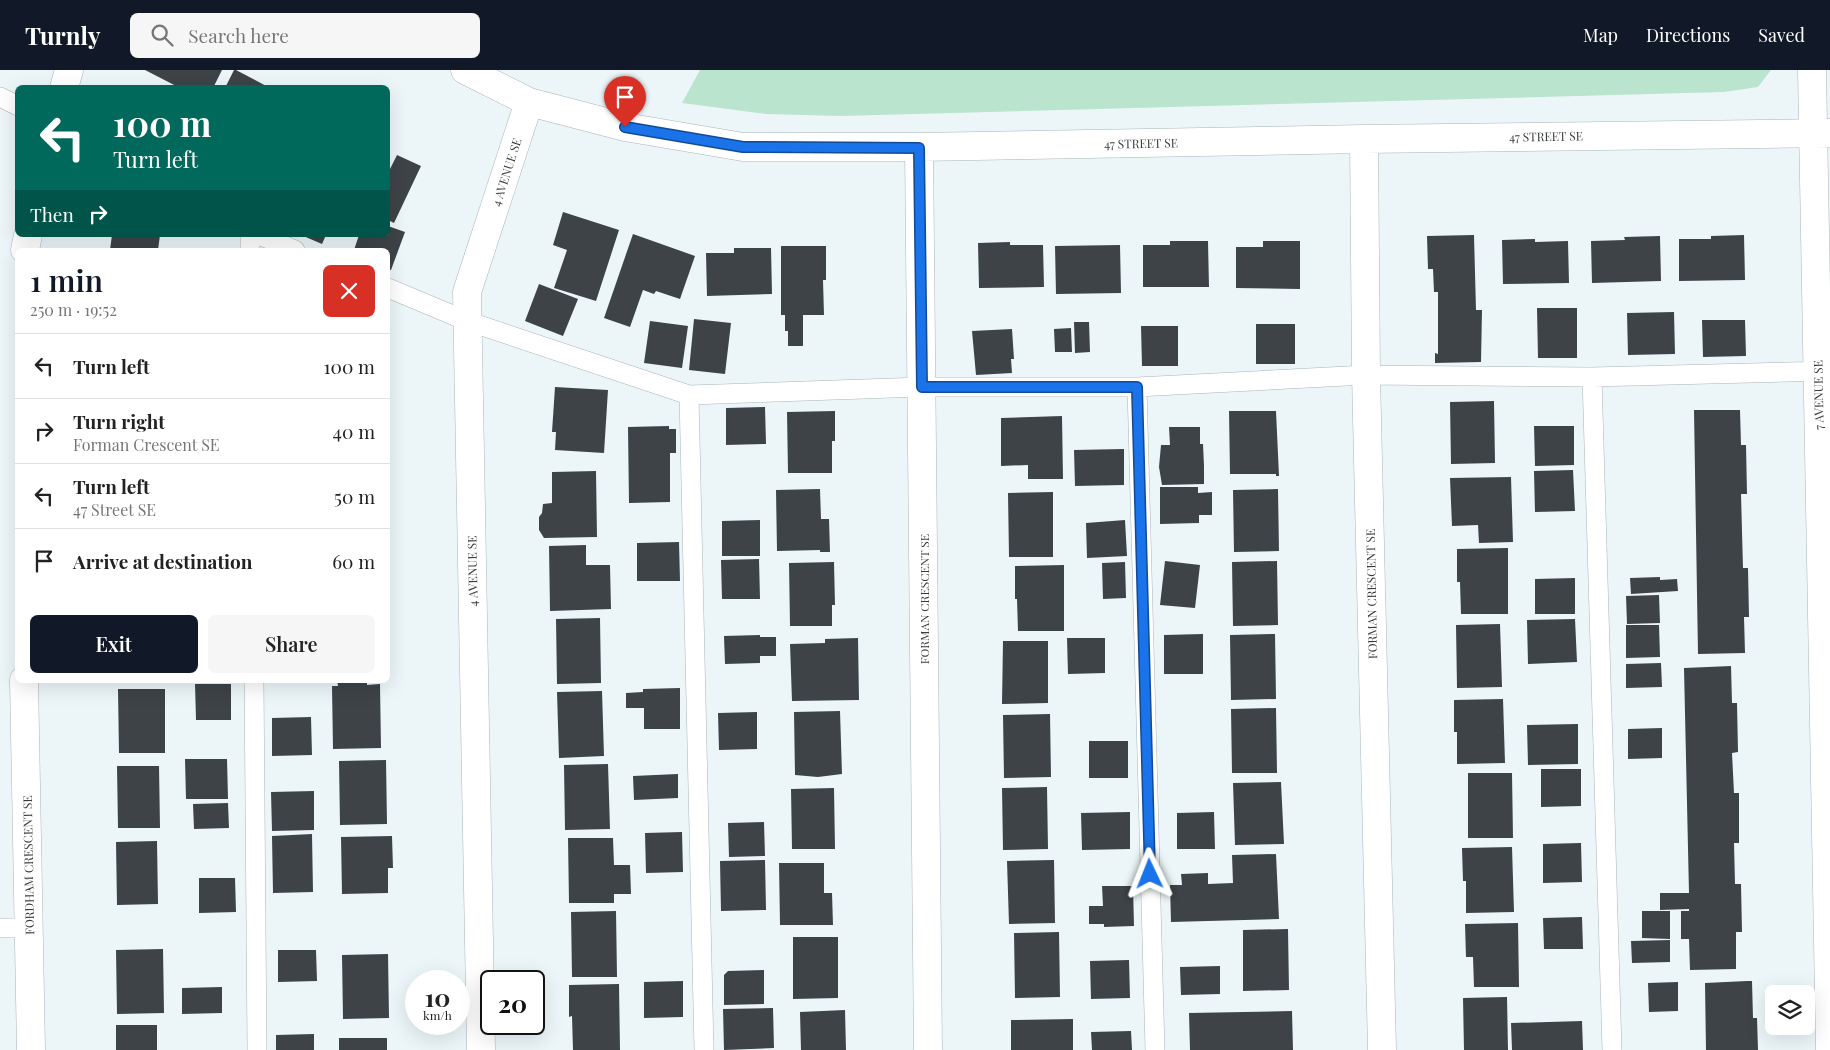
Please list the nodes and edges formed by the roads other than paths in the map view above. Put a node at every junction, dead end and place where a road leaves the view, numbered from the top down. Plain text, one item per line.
1 (69, 70) edge
2 (465, 70) edge
3 (1812, 70) edge
4 (65, 85) edge
5 (0, 97) edge
6 (529, 102) junction
7 (15, 104) edge
8 (1822, 133) edge
9 (1364, 139) junction
10 (919, 148) junction
11 (264, 237) edge
12 (290, 248) edge
13 (390, 289) edge
14 (467, 321) junction
15 (1824, 371) edge
16 (1366, 375) junction
17 (1592, 377) junction
18 (922, 387) junction
19 (1137, 387) junction
20 (689, 395) junction
21 (24, 683) edge
22 (254, 683) edge
23 (1827, 740) edge
24 (1828, 884) edge
25 (0, 928) edge
26 (29, 928) junction
27 (31, 1050) edge
28 (257, 1050) edge
29 (481, 1050) edge
30 (704, 1050) edge
31 (928, 1050) edge
32 (1155, 1050) edge
33 (1382, 1050) edge
34 (1612, 1050) edge
35 (1830, 1050) edge

1 - 4 street
2 - 6 street, 47 STREET SE
3 - 8 street, 7 AVENUE SE
5 - 7 lane
6 - 10 street, 47 STREET SE
6 - 14 street, 4 AVENUE SE
8 - 9 street, 47 STREET SE
8 - 15 street, 7 AVENUE SE
9 - 10 street, 47 STREET SE
9 - 16 street, FORMAN CRESCENT SE
10 - 18 street, FORMAN CRESCENT SE
11 - 12 lane
13 - 14 lane
14 - 20 lane
14 - 29 street, 4 AVENUE SE
15 - 17 lane
15 - 23 street, 7 AVENUE SE
16 - 17 lane
16 - 19 lane
16 - 33 street, FORMAN CRESCENT SE
17 - 34 lane
18 - 19 lane
18 - 20 lane
18 - 31 street, FORMAN CRESCENT SE
19 - 32 lane
20 - 30 lane
21 - 26 street, FORDHAM CRESCENT SE
22 - 28 lane
23 - 24 street, 7 AVENUE SE
24 - 35 street, 7 AVENUE SE
25 - 26 lane
26 - 27 street, FORDHAM CRESCENT SE

